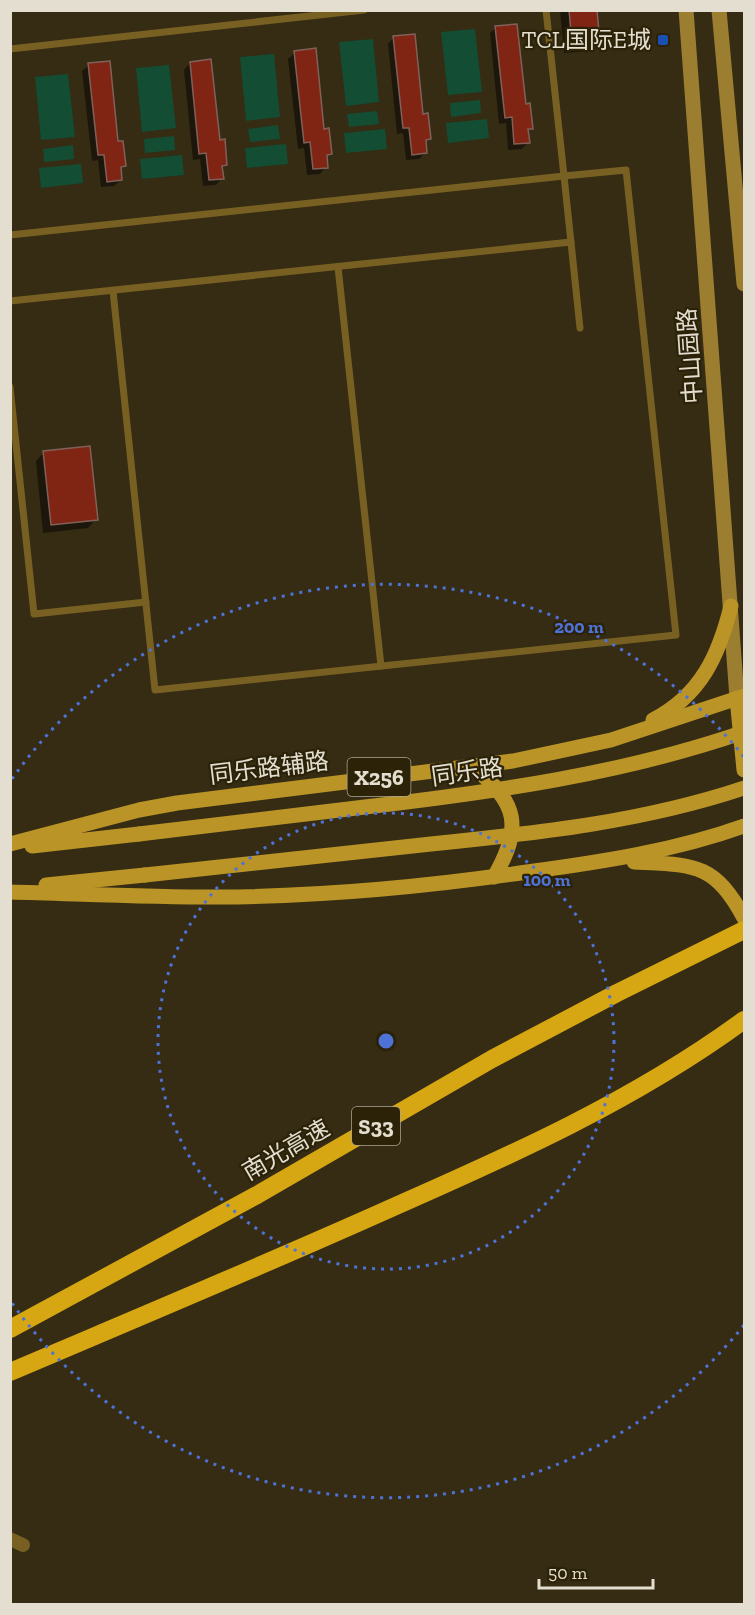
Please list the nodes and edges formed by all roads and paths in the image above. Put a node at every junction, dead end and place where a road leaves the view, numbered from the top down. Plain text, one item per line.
1 (364, 10) edge
2 (546, 10) edge
3 (686, 10) edge
4 (719, 10) edge
5 (331, 12) edge
6 (10, 49) edge
7 (564, 176) junction
8 (10, 235) edge
9 (571, 242) junction
10 (338, 267) junction
11 (744, 284) edge
12 (113, 291) junction
13 (10, 301) edge
14 (580, 328) dead end
15 (10, 387) edge
16 (146, 602) junction
17 (731, 606) junction
18 (381, 666) junction
19 (741, 697) edge
20 (744, 732) edge
21 (611, 740) junction
22 (472, 766) junction
23 (744, 770) edge
24 (744, 788) edge
25 (744, 826) edge
26 (10, 846) edge
27 (613, 860) junction
28 (494, 877) junction
29 (10, 891) edge
30 (744, 918) edge
31 (744, 930) edge
32 (744, 1020) edge
33 (10, 1329) edge
34 (10, 1372) edge

1 - 5 lane
2 - 7 lane
3 - 17 main road, 中山园路
4 - 11 main road
5 - 6 lane
7 - 8 lane
7 - 9 lane
7 - 18 lane
9 - 10 lane
9 - 14 lane
10 - 12 lane
10 - 18 lane
12 - 13 lane
12 - 16 lane
15 - 16 lane
16 - 18 lane
17 - 19 main road, 中山园路
17 - 21 main road
19 - 21 main road, 同乐路辅路 / X256
19 - 23 main road
20 - 26 main road, 同乐路, bridge
21 - 22 main road, 同乐路辅路 / X256
22 - 26 main road, 同乐路辅路 / X256
22 - 28 main road
24 - 29 main road, bridge
25 - 27 main road
27 - 28 main road
27 - 30 main road
28 - 29 main road
31 - 33 highway, 南光高速 / S33
32 - 34 highway

